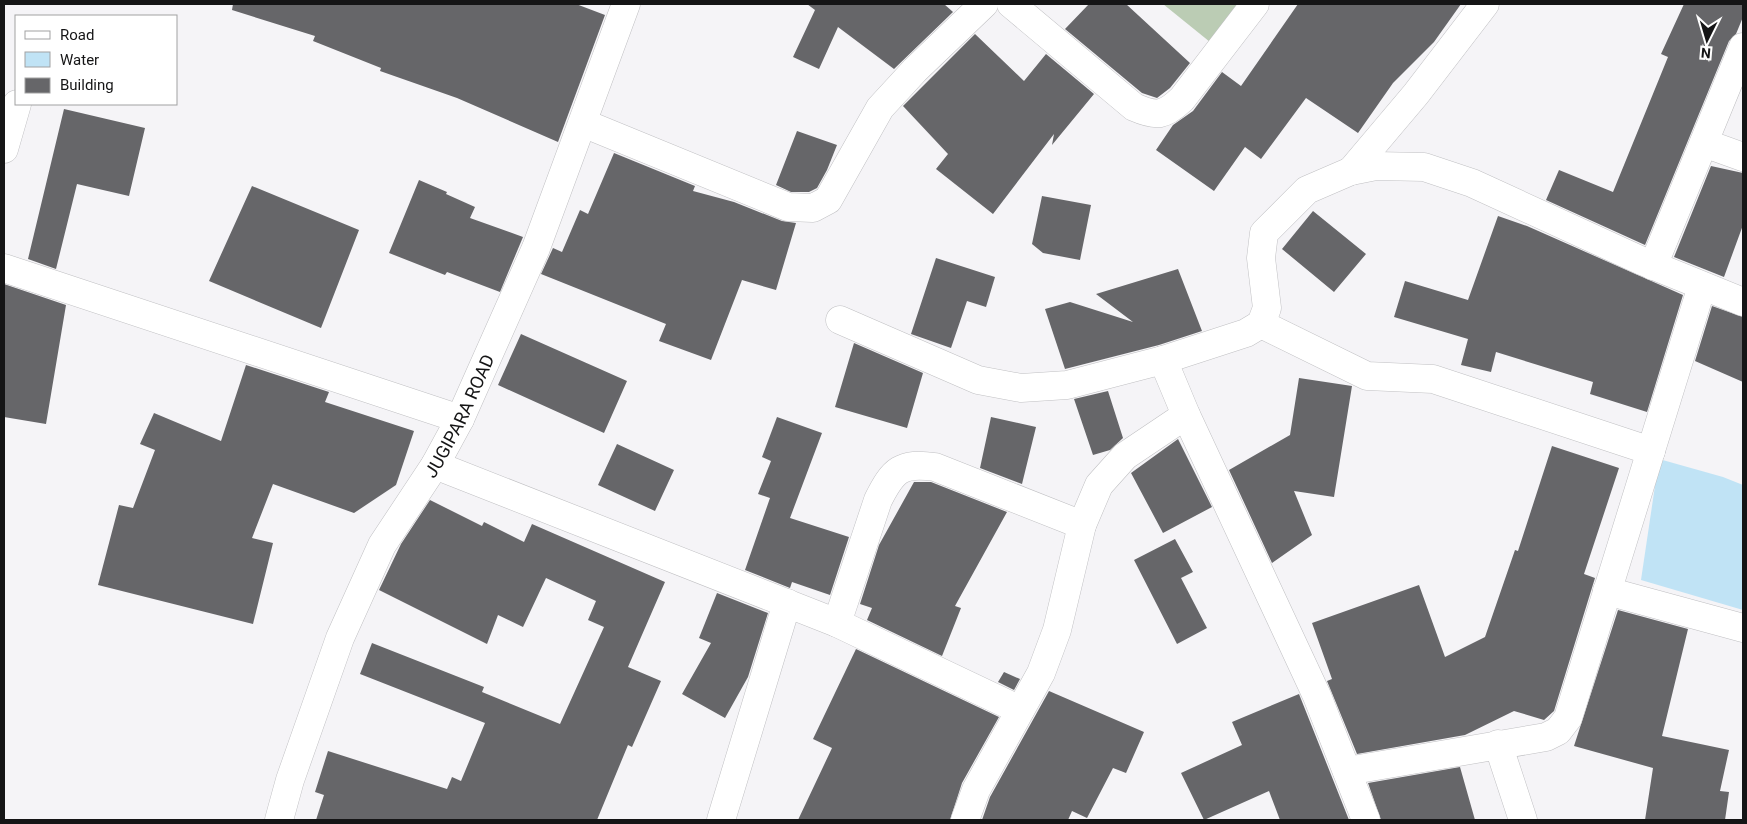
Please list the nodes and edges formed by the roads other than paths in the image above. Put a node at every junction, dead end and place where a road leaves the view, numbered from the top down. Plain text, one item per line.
1 (626, 4) edge
2 (984, 4) edge
3 (1011, 4) edge
4 (1255, 4) edge
5 (1485, 4) edge
6 (1743, 47) edge
7 (4, 89) edge
8 (15, 96) edge
9 (17, 105) edge
10 (583, 123) junction
11 (1704, 143) junction
12 (4, 149) edge
13 (1743, 158) edge
14 (1351, 171) junction
15 (1653, 266) junction
16 (4, 268) edge
17 (1702, 286) junction
18 (1743, 302) edge
19 (840, 320) dead end
20 (1262, 324) junction
21 (1163, 360) junction
22 (1186, 415) junction
23 (460, 419) junction
24 (1651, 451) junction
25 (435, 465) junction
26 (1082, 524) junction
27 (1607, 590) junction
28 (787, 603) junction
29 (837, 623) junction
30 (1743, 628) edge
31 (1020, 710) junction
32 (1498, 744) junction
33 (1347, 771) junction
34 (279, 820) edge
35 (720, 820) edge
36 (965, 820) edge
37 (1366, 820) edge
38 (1523, 820) edge

1 - 10 street, JUGIPARA ROAD
2 - 10 street
3 - 4 street
5 - 14 street
6 - 11 street
7 - 8 street
9 - 12 street
10 - 23 street, JUGIPARA ROAD
11 - 13 street
11 - 15 street
14 - 15 street
14 - 20 street
15 - 17 street
16 - 23 street
17 - 18 street
17 - 24 street
19 - 21 street
20 - 21 street
20 - 24 street
21 - 22 street
22 - 26 street
22 - 33 street
23 - 25 street, JUGIPARA ROAD
24 - 27 street
25 - 28 street
25 - 34 street, JUGIPARA ROAD
26 - 29 street
26 - 31 street
27 - 30 street
27 - 32 street
28 - 29 street
28 - 35 street
29 - 31 street
31 - 36 street
32 - 33 street
32 - 38 street
33 - 37 street

